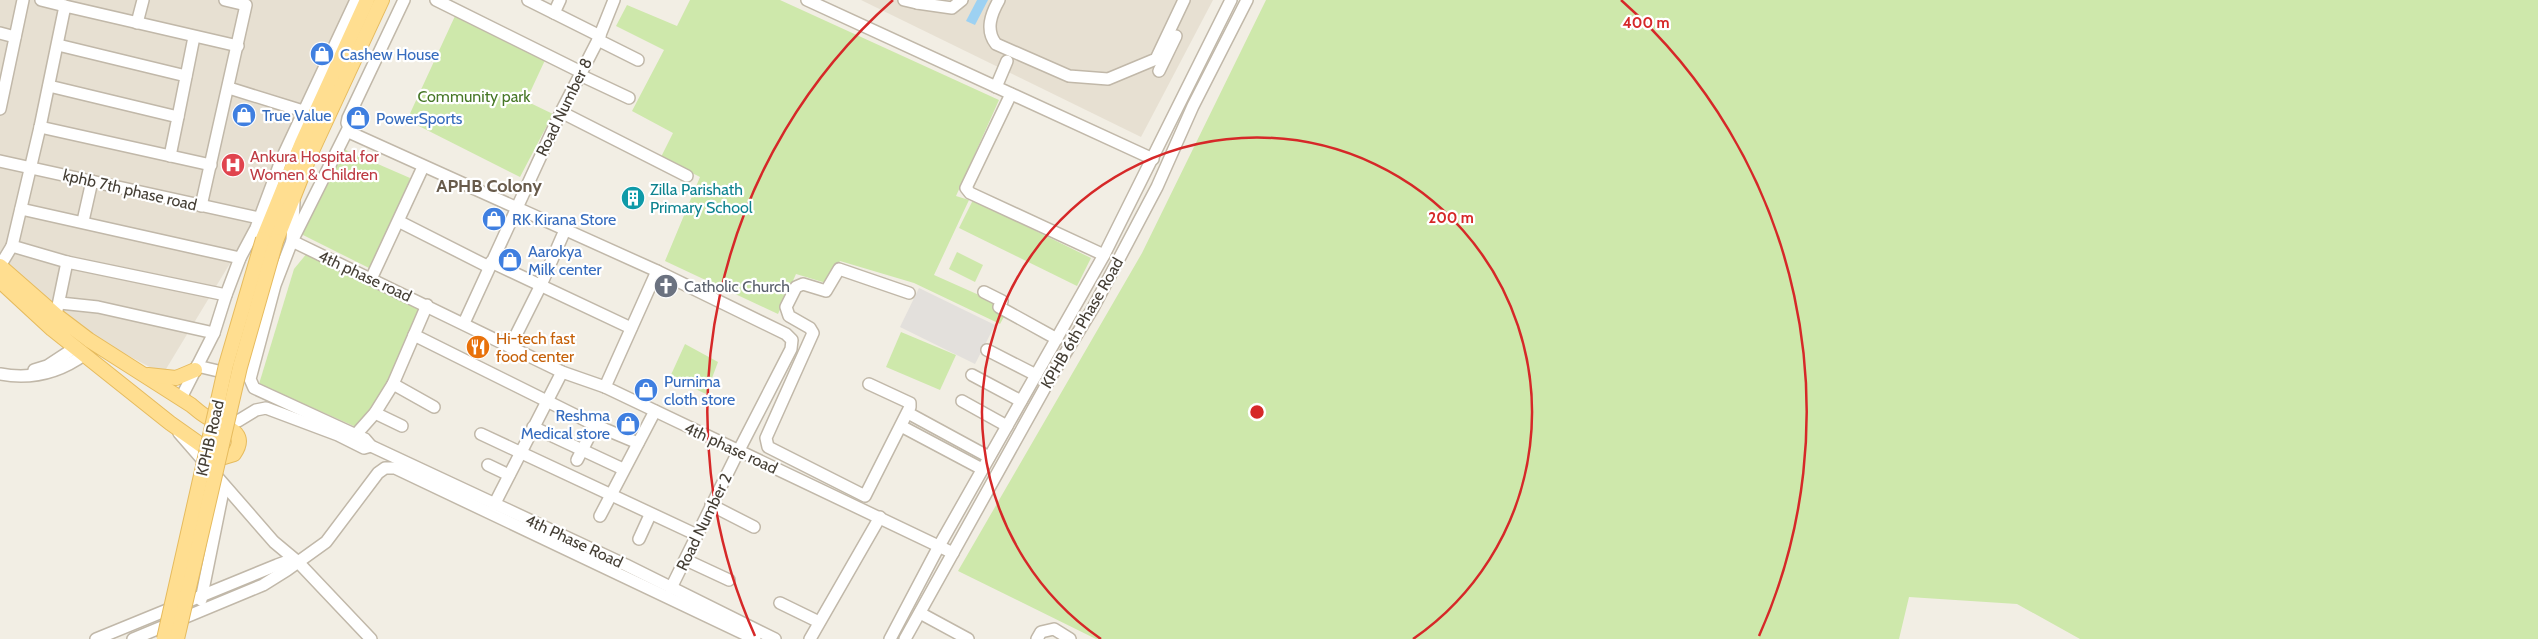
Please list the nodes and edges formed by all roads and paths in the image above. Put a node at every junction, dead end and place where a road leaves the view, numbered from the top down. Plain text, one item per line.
1 (23, 0) edge
2 (41, 0) edge
3 (144, 0) edge
4 (225, 0) edge
5 (356, 0) edge
6 (367, 0) edge
7 (382, 0) edge
8 (404, 0) edge
9 (436, 0) edge
10 (528, 0) edge
11 (560, 0) edge
12 (614, 0) edge
13 (904, 0) edge
14 (962, 0) edge
15 (999, 0) edge
16 (1247, 0) edge
17 (811, 1) edge
18 (918, 1) edge
19 (1228, 1) edge
20 (247, 3) edge
21 (1183, 3) edge
22 (65, 6) junction
23 (554, 13) junction
24 (137, 23) junction
25 (0, 33) edge
26 (15, 37) junction
27 (194, 37) junction
28 (599, 38) junction
29 (58, 45) junction
30 (238, 46) junction
31 (638, 60) dead end
32 (1006, 62) dead end
33 (1159, 71) dead end
34 (580, 73) junction
35 (3, 76) edge
36 (186, 76) junction
37 (49, 86) junction
38 (996, 87) junction
39 (229, 88) junction
40 (1011, 94) junction
41 (630, 98) dead end
42 (0, 109) edge
43 (303, 111) junction
44 (561, 112) junction
45 (178, 117) junction
46 (40, 127) junction
47 (348, 129) junction
48 (170, 156) junction
49 (1153, 159) junction
50 (0, 160) edge
51 (211, 165) junction
52 (423, 167) junction
53 (31, 168) junction
54 (687, 176) dead end
55 (92, 182) junction
56 (295, 190) junction
57 (201, 206) junction
58 (516, 208) junction
59 (21, 209) junction
60 (259, 218) junction
61 (83, 221) junction
62 (400, 222) junction
63 (565, 230) junction
64 (270, 240) junction
65 (292, 241) junction
66 (12, 246) junction
67 (1104, 255) junction
68 (240, 258) junction
69 (67, 262) junction
70 (490, 264) junction
71 (0, 266) edge
72 (657, 271) junction
73 (371, 279) junction
74 (0, 280) edge
75 (541, 286) junction
76 (984, 292) dead end
77 (909, 293) dead end
78 (226, 295) junction
79 (427, 305) junction
80 (58, 309) junction
81 (464, 323) junction
82 (631, 328) junction
83 (214, 333) junction
84 (414, 335) junction
85 (1057, 339) junction
86 (510, 347) junction
87 (80, 350) junction
88 (987, 350) dead end
89 (196, 368) junction
90 (0, 369) edge
91 (562, 372) junction
92 (0, 374) edge
93 (142, 374) junction
94 (972, 375) dead end
95 (1036, 375) junction
96 (250, 379) junction
97 (393, 384) junction
98 (869, 384) dead end
99 (605, 387) junction
100 (186, 401) junction
101 (546, 401) junction
102 (1021, 401) junction
103 (962, 402) dead end
104 (434, 407) dead end
105 (655, 411) junction
106 (375, 413) junction
107 (908, 413) junction
108 (170, 422) junction
109 (594, 425) junction
110 (402, 426) dead end
111 (901, 426) junction
112 (1007, 426) junction
113 (533, 427) junction
114 (481, 434) dead end
115 (352, 438) junction
116 (638, 443) junction
117 (521, 451) junction
118 (738, 452) junction
119 (580, 455) junction
120 (989, 457) junction
121 (488, 465) dead end
122 (623, 469) junction
123 (982, 469) junction
124 (509, 475) junction
125 (224, 486) junction
126 (609, 496) junction
127 (494, 505) junction
128 (711, 505) junction
129 (650, 515) junction
130 (600, 516) dead end
131 (880, 517) junction
132 (754, 527) dead end
133 (697, 535) junction
134 (639, 539) dead end
135 (939, 546) junction
136 (953, 553) junction
137 (686, 560) junction
138 (298, 562) junction
139 (729, 580) dead end
140 (671, 588) junction
141 (201, 596) junction
142 (780, 603) dead end
143 (198, 612) junction
144 (920, 613) junction
145 (820, 622) junction
146 (951, 629) junction
147 (96, 639) edge
148 (133, 639) edge
149 (164, 639) edge
150 (177, 639) edge
151 (370, 639) edge
152 (755, 639) edge
153 (775, 639) edge
154 (810, 639) edge
155 (890, 639) edge
156 (905, 639) edge
157 (945, 639) edge
158 (968, 639) edge
159 (1037, 639) edge
160 (1070, 639) edge

1 - 26 street
2 - 22 street
3 - 24 street
4 - 20 street
5 - 43 street
6 - 64 main road
7 - 56 main road
8 - 47 street
9 - 34 street
10 - 23 street
11 - 23 street
12 - 28 street, Road Number 8
13 - 18 street
14 - 18 street
15 - 21 street
16 - 136 street, KPHB 6th Phase Road
17 - 38 street
19 - 49 street, KPHB 6th Phase Road
20 - 30 street
21 - 33 street
22 - 24 street
22 - 29 street
23 - 28 street
24 - 27 street
25 - 26 street
26 - 35 street
27 - 30 street
27 - 36 street
28 - 31 street
28 - 34 street, Road Number 8
29 - 36 street
29 - 37 street
30 - 39 street
32 - 38 street
34 - 41 street
34 - 44 street, Road Number 8
35 - 42 street
36 - 45 street
37 - 45 street
37 - 46 street
38 - 40 street
39 - 43 street
39 - 51 street
40 - 49 street
40 - 67 street
43 - 60 street
44 - 54 street
44 - 58 street, Road Number 8
45 - 48 street
46 - 48 street
46 - 53 street
47 - 52 street
47 - 65 street
48 - 51 street
49 - 67 street, KPHB 6th Phase Road
50 - 53 street, kphb 7th phase road
51 - 57 street
52 - 58 street
52 - 62 street
53 - 55 street, kphb 7th phase road
53 - 59 street
55 - 57 street, kphb 7th phase road
55 - 61 street
56 - 64 main road
56 - 65 street
57 - 60 street, kphb 7th phase road
58 - 63 street
58 - 70 street, Road Number 8
59 - 61 street
59 - 66 street
60 - 68 street
61 - 68 street
62 - 70 street
62 - 73 street
63 - 72 street
63 - 75 street
64 - 149 main road, KPHB Road, bridge
64 - 150 main road, KPHB Road, bridge
65 - 73 street, 4th phase road
65 - 96 street
66 - 69 street
66 - 71 street
67 - 85 street, KPHB 6th Phase Road
68 - 78 street
69 - 78 street
69 - 80 street
70 - 75 street
70 - 81 street, Road Number 8
71 - 80 main road
72 - 82 street
72 - 118 street, Road Number 2
73 - 79 street, 4th phase road
74 - 87 main road
75 - 82 street
75 - 86 street
76 - 85 street
77 - 111 street
78 - 83 street
79 - 81 street, 4th phase road
79 - 84 street
80 - 83 street
80 - 93 main road
81 - 86 street, 4th phase road
82 - 99 street
83 - 89 street
84 - 97 street
84 - 101 street
85 - 95 street, KPHB 6th Phase Road
86 - 91 street, 4th phase road
87 - 90 street
87 - 92 street
87 - 108 main road
88 - 95 street
89 - 93 main road
89 - 96 street
89 - 100 street
91 - 99 street, 4th phase road
91 - 101 street
93 - 100 main road
94 - 102 street
95 - 102 street, KPHB 6th Phase Road
96 - 115 street, 4th Phase Road
97 - 104 street
97 - 106 street
98 - 107 street
99 - 105 street, 4th phase road
100 - 108 main road
100 - 115 street, 4th Phase Road
101 - 109 street
101 - 113 street
102 - 112 street, KPHB 6th Phase Road
103 - 112 street
105 - 116 street
105 - 118 street, 4th phase road
106 - 110 street
106 - 115 street
107 - 111 street
107 - 120 street
108 - 125 street
109 - 116 street
109 - 119 street
111 - 123 street
112 - 120 street, KPHB 6th Phase Road
113 - 117 street
113 - 119 street
114 - 117 street
115 - 127 street, 4th Phase Road
116 - 122 street
117 - 124 street
117 - 126 street
118 - 128 street, Road Number 2
118 - 131 street, 4th phase road
119 - 122 street
120 - 123 street, KPHB 6th Phase Road
121 - 124 street
122 - 126 street
123 - 135 street, KPHB 6th Phase Road
124 - 127 street
125 - 138 street
125 - 141 street
126 - 129 street
126 - 130 street
127 - 140 street, 4th Phase Road
128 - 132 street
128 - 133 street, Road Number 2
129 - 133 street
129 - 134 street
131 - 135 street, 4th phase road
131 - 145 street
133 - 137 street, Road Number 2
135 - 136 street, 4th phase road
135 - 155 street, KPHB 6th Phase Road
136 - 144 street, KPHB 6th Phase Road
137 - 139 street
137 - 140 street, Road Number 2
138 - 141 street
138 - 143 street
138 - 151 street
138 - 152 street, 4th Phase Road
140 - 153 street, 4th Phase Road
141 - 143 street
141 - 147 street
142 - 145 street
143 - 148 street
144 - 146 street
144 - 156 street, KPHB 6th Phase Road
145 - 154 street
146 - 157 street
146 - 158 street
159 - 160 street

